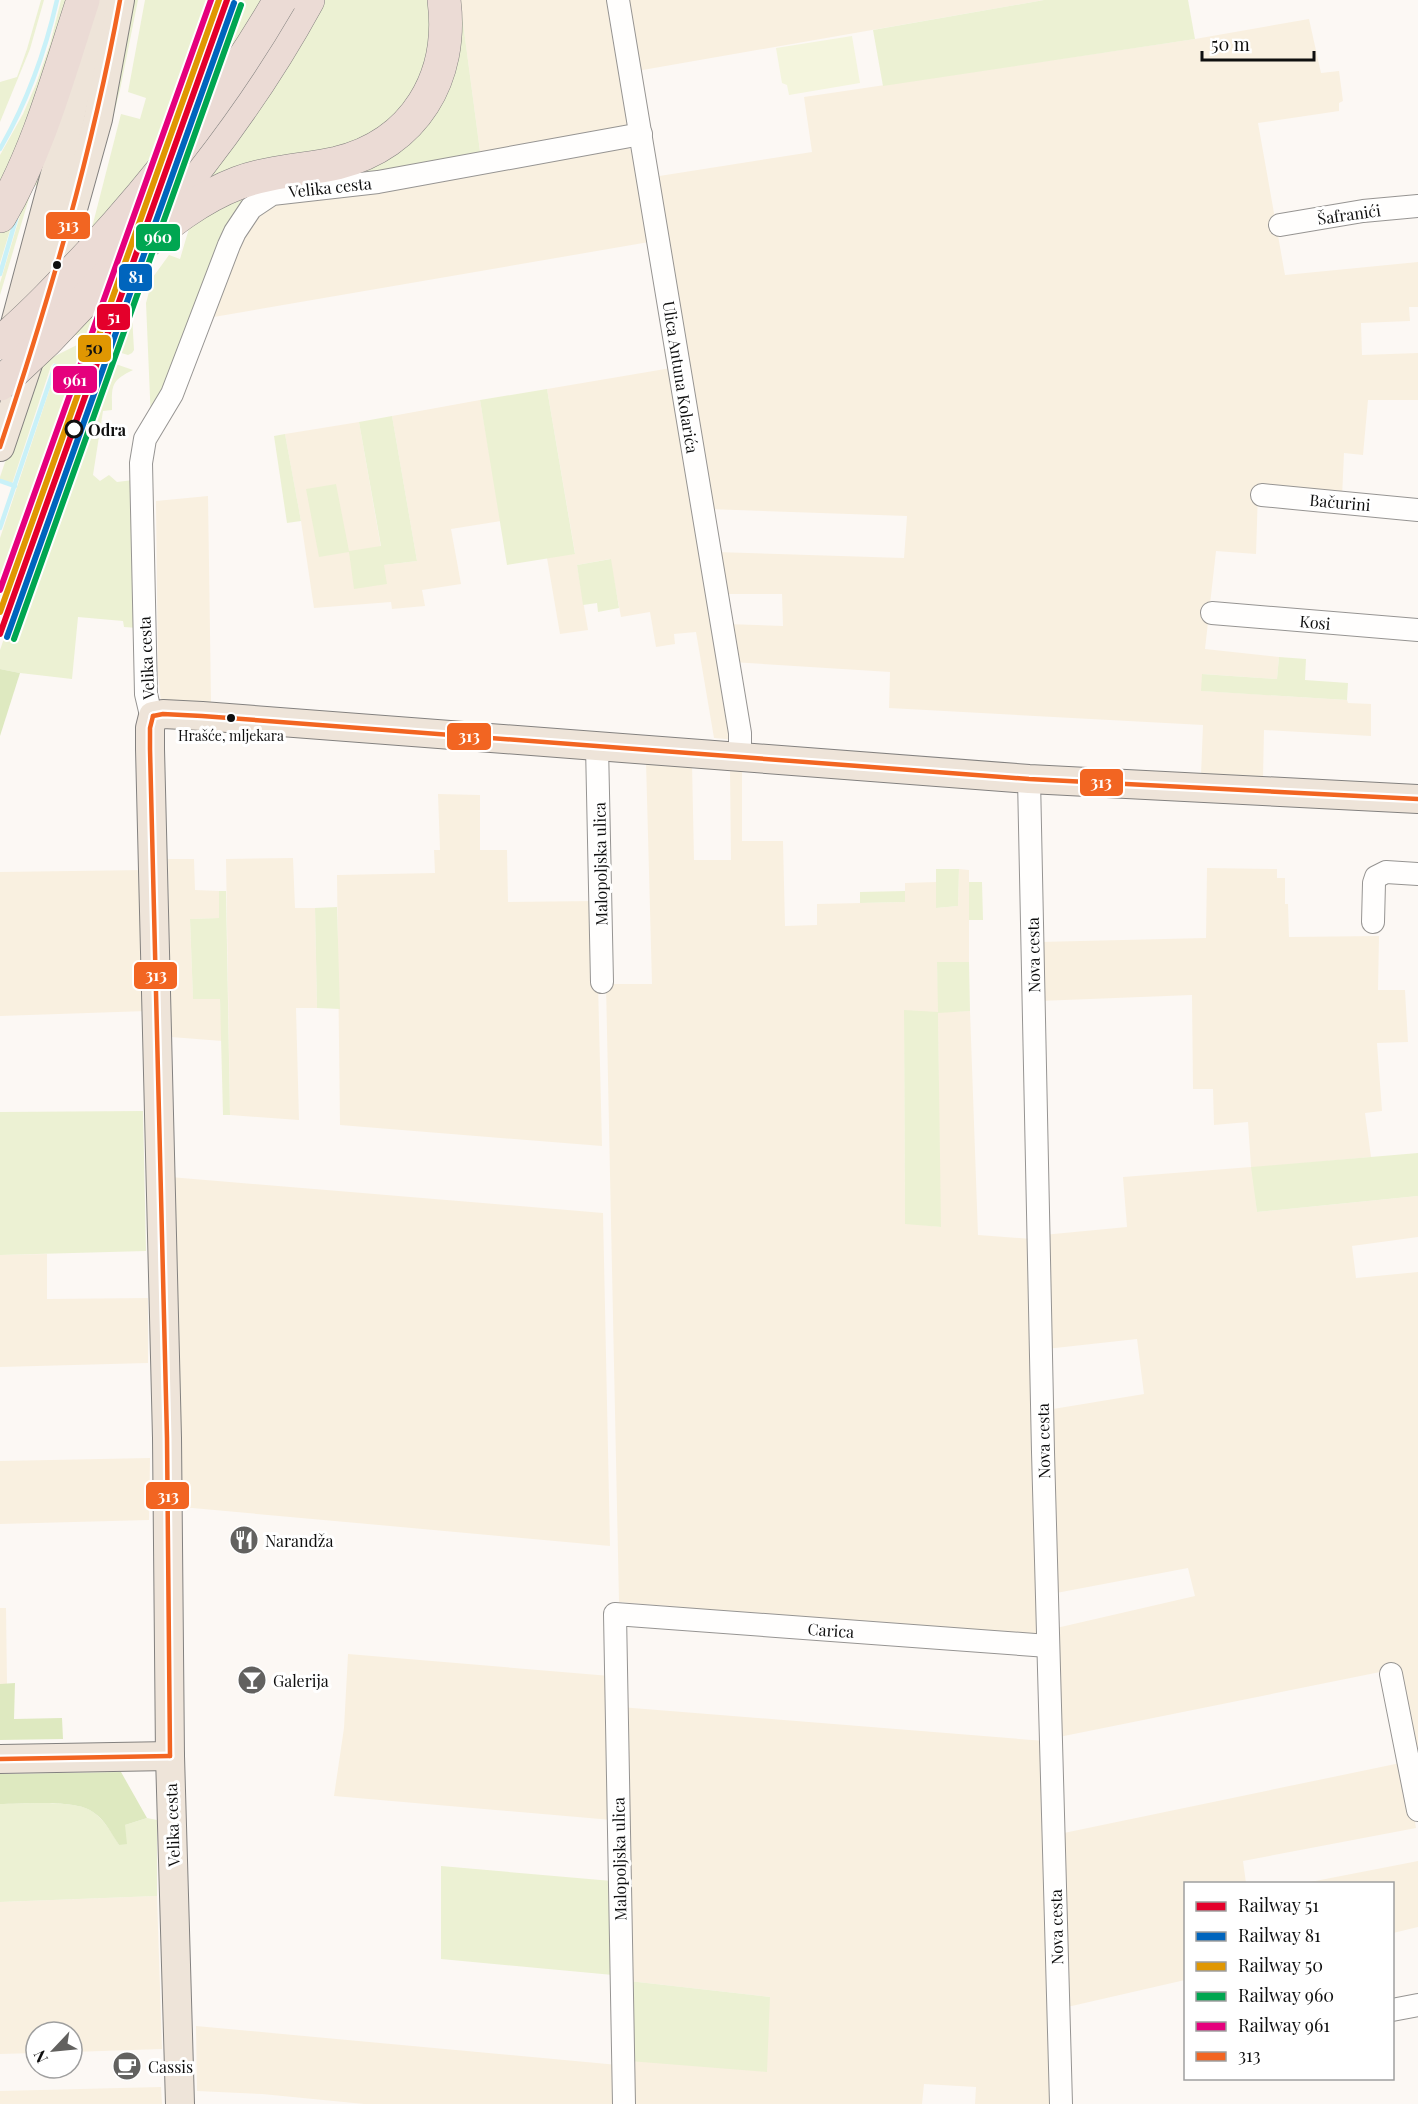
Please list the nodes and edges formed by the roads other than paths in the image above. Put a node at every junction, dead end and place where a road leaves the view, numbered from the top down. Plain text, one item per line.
1 (83, 0) edge
2 (94, 0) edge
3 (120, 0) edge
4 (280, 0) edge
5 (308, 0) edge
6 (444, 0) edge
7 (618, 0) edge
8 (640, 134) junction
9 (1418, 206) edge
10 (0, 216) edge
11 (1280, 225) dead end
12 (121, 262) junction
13 (0, 343) edge
14 (0, 369) edge
15 (0, 384) edge
16 (0, 447) edge
17 (1262, 495) dead end
18 (1418, 510) edge
19 (1212, 614) dead end
20 (1418, 630) edge
21 (153, 716) junction
22 (597, 746) junction
23 (740, 755) junction
24 (1029, 779) junction
25 (1418, 799) edge
26 (1418, 874) edge
27 (1374, 922) dead end
28 (602, 982) dead end
29 (615, 1614) joint
30 (1048, 1646) junction
31 (1391, 1674) dead end
32 (170, 1756) junction
33 (0, 1759) edge
34 (1418, 1810) edge
35 (1418, 2005) edge
36 (1394, 2010) edge
37 (180, 2104) edge
38 (624, 2104) edge
39 (1061, 2104) edge

1 - 10 highway
2 - 14 main road
3 - 16 main road
4 - 13 highway, bridge
5 - 12 highway
6 - 12 highway
7 - 8 street, Ulica Antuna Kolarića
8 - 21 street, Velika cesta
8 - 23 street, Ulica Antuna Kolarića
9 - 11 street, Šafranići
12 - 15 highway, bridge
17 - 18 street, Bačurini
19 - 20 street, Kosi
21 - 22 main road
21 - 32 main road, Velika cesta
22 - 23 main road
22 - 28 street, Malopoljska ulica
23 - 24 main road
24 - 25 main road
24 - 30 street, Nova cesta
26 - 27 street
29 - 30 street, Carica
29 - 38 street, Malopoljska ulica
30 - 39 street, Nova cesta
31 - 34 street
32 - 33 main road
32 - 37 main road, Velika cesta
35 - 36 street

